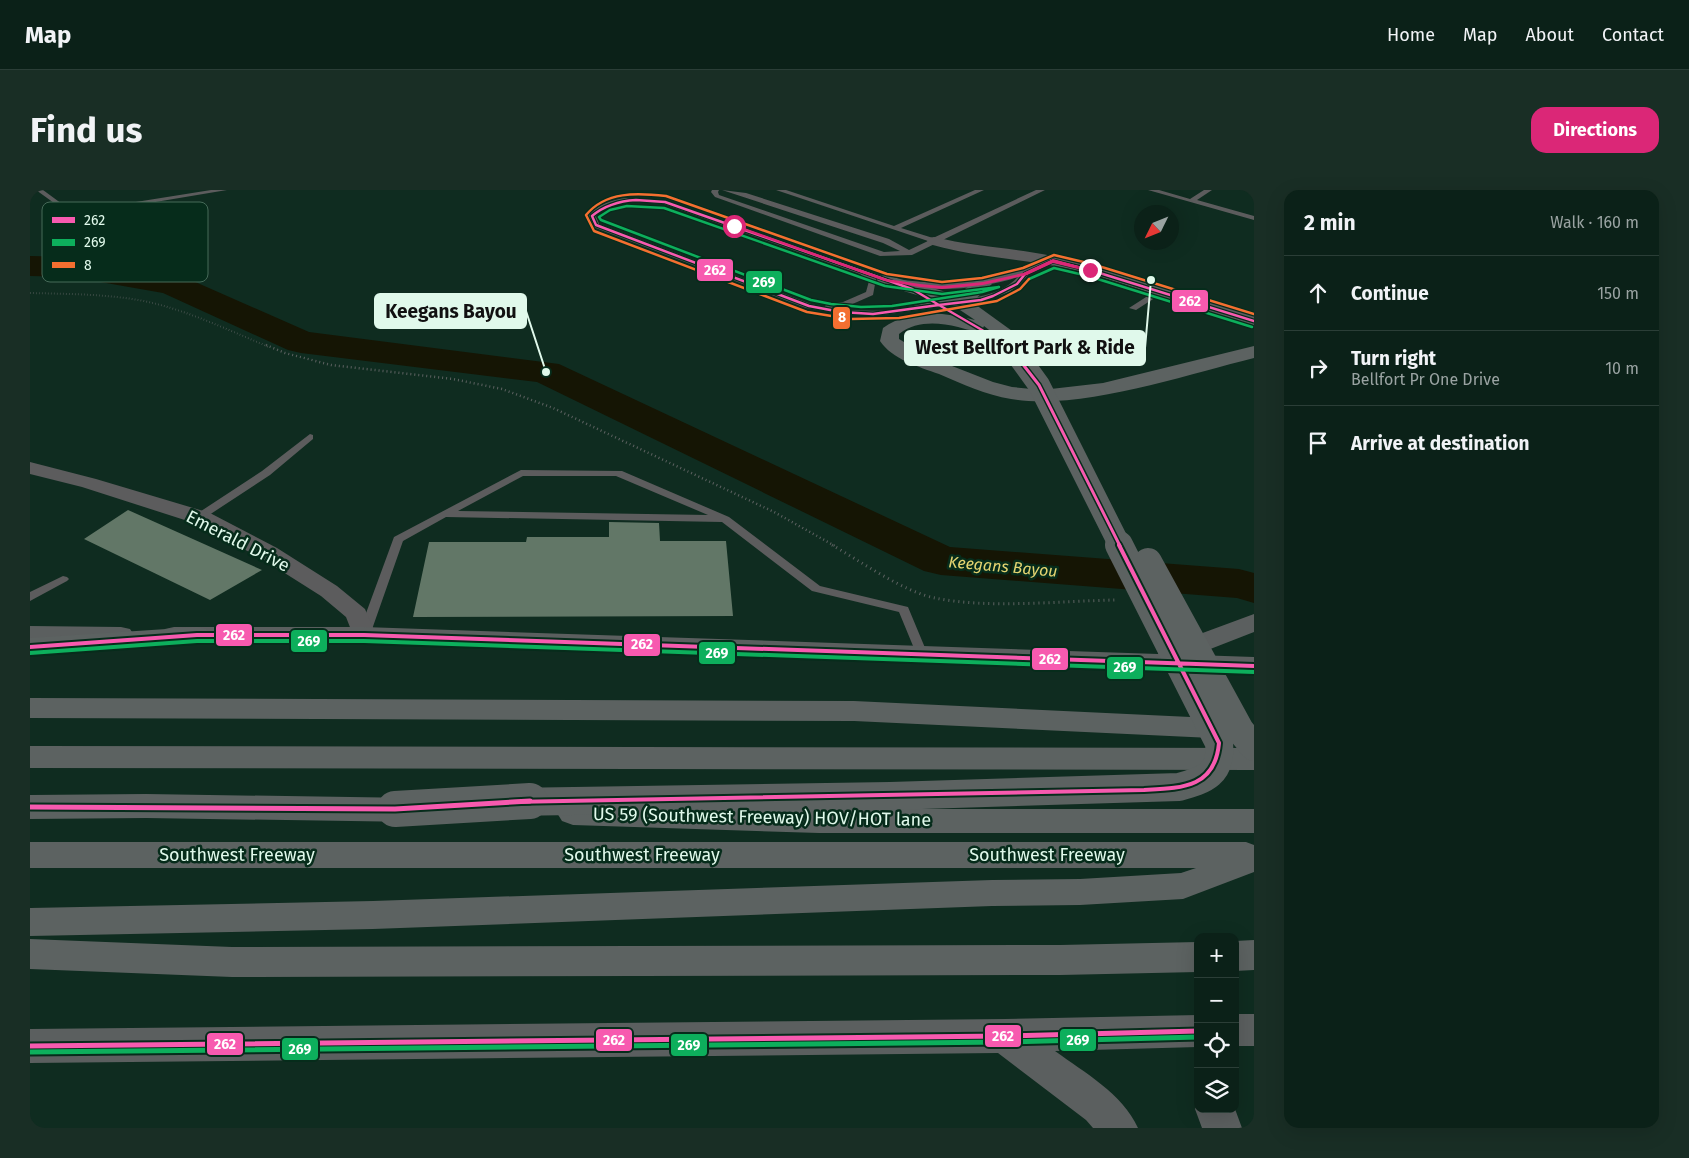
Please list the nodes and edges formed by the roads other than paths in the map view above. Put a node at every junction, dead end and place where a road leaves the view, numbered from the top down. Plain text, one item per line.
1 (39, 190) edge
2 (224, 190) edge
3 (716, 190) edge
4 (725, 190) edge
5 (779, 190) edge
6 (982, 190) edge
7 (1042, 190) edge
8 (1151, 190) edge
9 (1209, 190) edge
10 (1192, 201) junction
11 (56, 202) edge
12 (148, 202) edge
13 (1254, 218) edge
14 (895, 228) junction
15 (934, 241) junction
16 (909, 253) junction
17 (1053, 261) junction
18 (860, 271) junction
19 (1025, 274) junction
20 (886, 280) junction
21 (983, 284) junction
22 (912, 289) junction
23 (1160, 292) junction
24 (960, 302) junction
25 (934, 304) junction
26 (809, 306) junction
27 (1133, 308) dead end
28 (1254, 321) edge
29 (975, 326) junction
30 (1254, 351) edge
31 (1025, 356) junction
32 (310, 437) dead end
33 (30, 468) edge
34 (444, 514) junction
35 (199, 517) junction
36 (725, 519) junction
37 (63, 579) dead end
38 (30, 597) edge
39 (1246, 625) edge
40 (30, 634) edge
41 (197, 635) junction
42 (364, 635) junction
43 (30, 647) edge
44 (922, 655) junction
45 (1150, 663) junction
46 (1254, 666) edge
47 (30, 708) edge
48 (1254, 730) edge
49 (1254, 747) edge
50 (30, 756) edge
51 (1254, 759) edge
52 (30, 807) edge
53 (396, 810) junction
54 (1254, 821) edge
55 (30, 855) edge
56 (1254, 855) edge
57 (1254, 859) edge
58 (30, 922) edge
59 (30, 954) edge
60 (1254, 955) edge
61 (1194, 956) edge
62 (1239, 956) edge
63 (1194, 1031) edge
64 (1004, 1036) junction
65 (30, 1046) edge
66 (1216, 1113) edge
67 (1118, 1128) edge
68 (1222, 1128) edge

1 - 11 lane
2 - 12 lane
3 - 16 lane
4 - 16 lane
5 - 14 lane
6 - 14 lane
7 - 15 lane
8 - 10 lane
9 - 10 lane
10 - 13 lane
14 - 15 lane
15 - 16 lane
15 - 17 street
17 - 19 lane
17 - 23 street
18 - 20 lane
18 - 26 lane
18 - 26 lane
19 - 21 lane
19 - 24 lane
20 - 21 lane
20 - 22 highway
21 - 24 highway
22 - 24 highway
22 - 25 highway
23 - 27 lane
23 - 28 street
24 - 25 lane
24 - 31 highway
25 - 26 lane
25 - 29 highway
29 - 30 highway
29 - 31 highway
31 - 49 highway, bridge
31 - 53 highway, bridge
32 - 35 lane
33 - 35 street, Emerald Drive
34 - 36 lane
34 - 36 lane
34 - 42 lane
35 - 42 street, Emerald Drive
36 - 44 lane
37 - 38 lane
39 - 45 main road
40 - 41 main road
41 - 42 main road
41 - 43 highway
42 - 44 main road
44 - 45 main road
45 - 46 main road
47 - 48 highway
50 - 51 highway
52 - 53 highway, US 59 (Southwest Freeway) HOV/HOT lane
53 - 54 highway, US 59 (Southwest Freeway) HOV/HOT lane, bridge
55 - 56 highway, Southwest Freeway
57 - 58 highway
59 - 61 highway
60 - 62 highway
63 - 64 main road
64 - 65 main road
64 - 67 main road
66 - 68 main road

